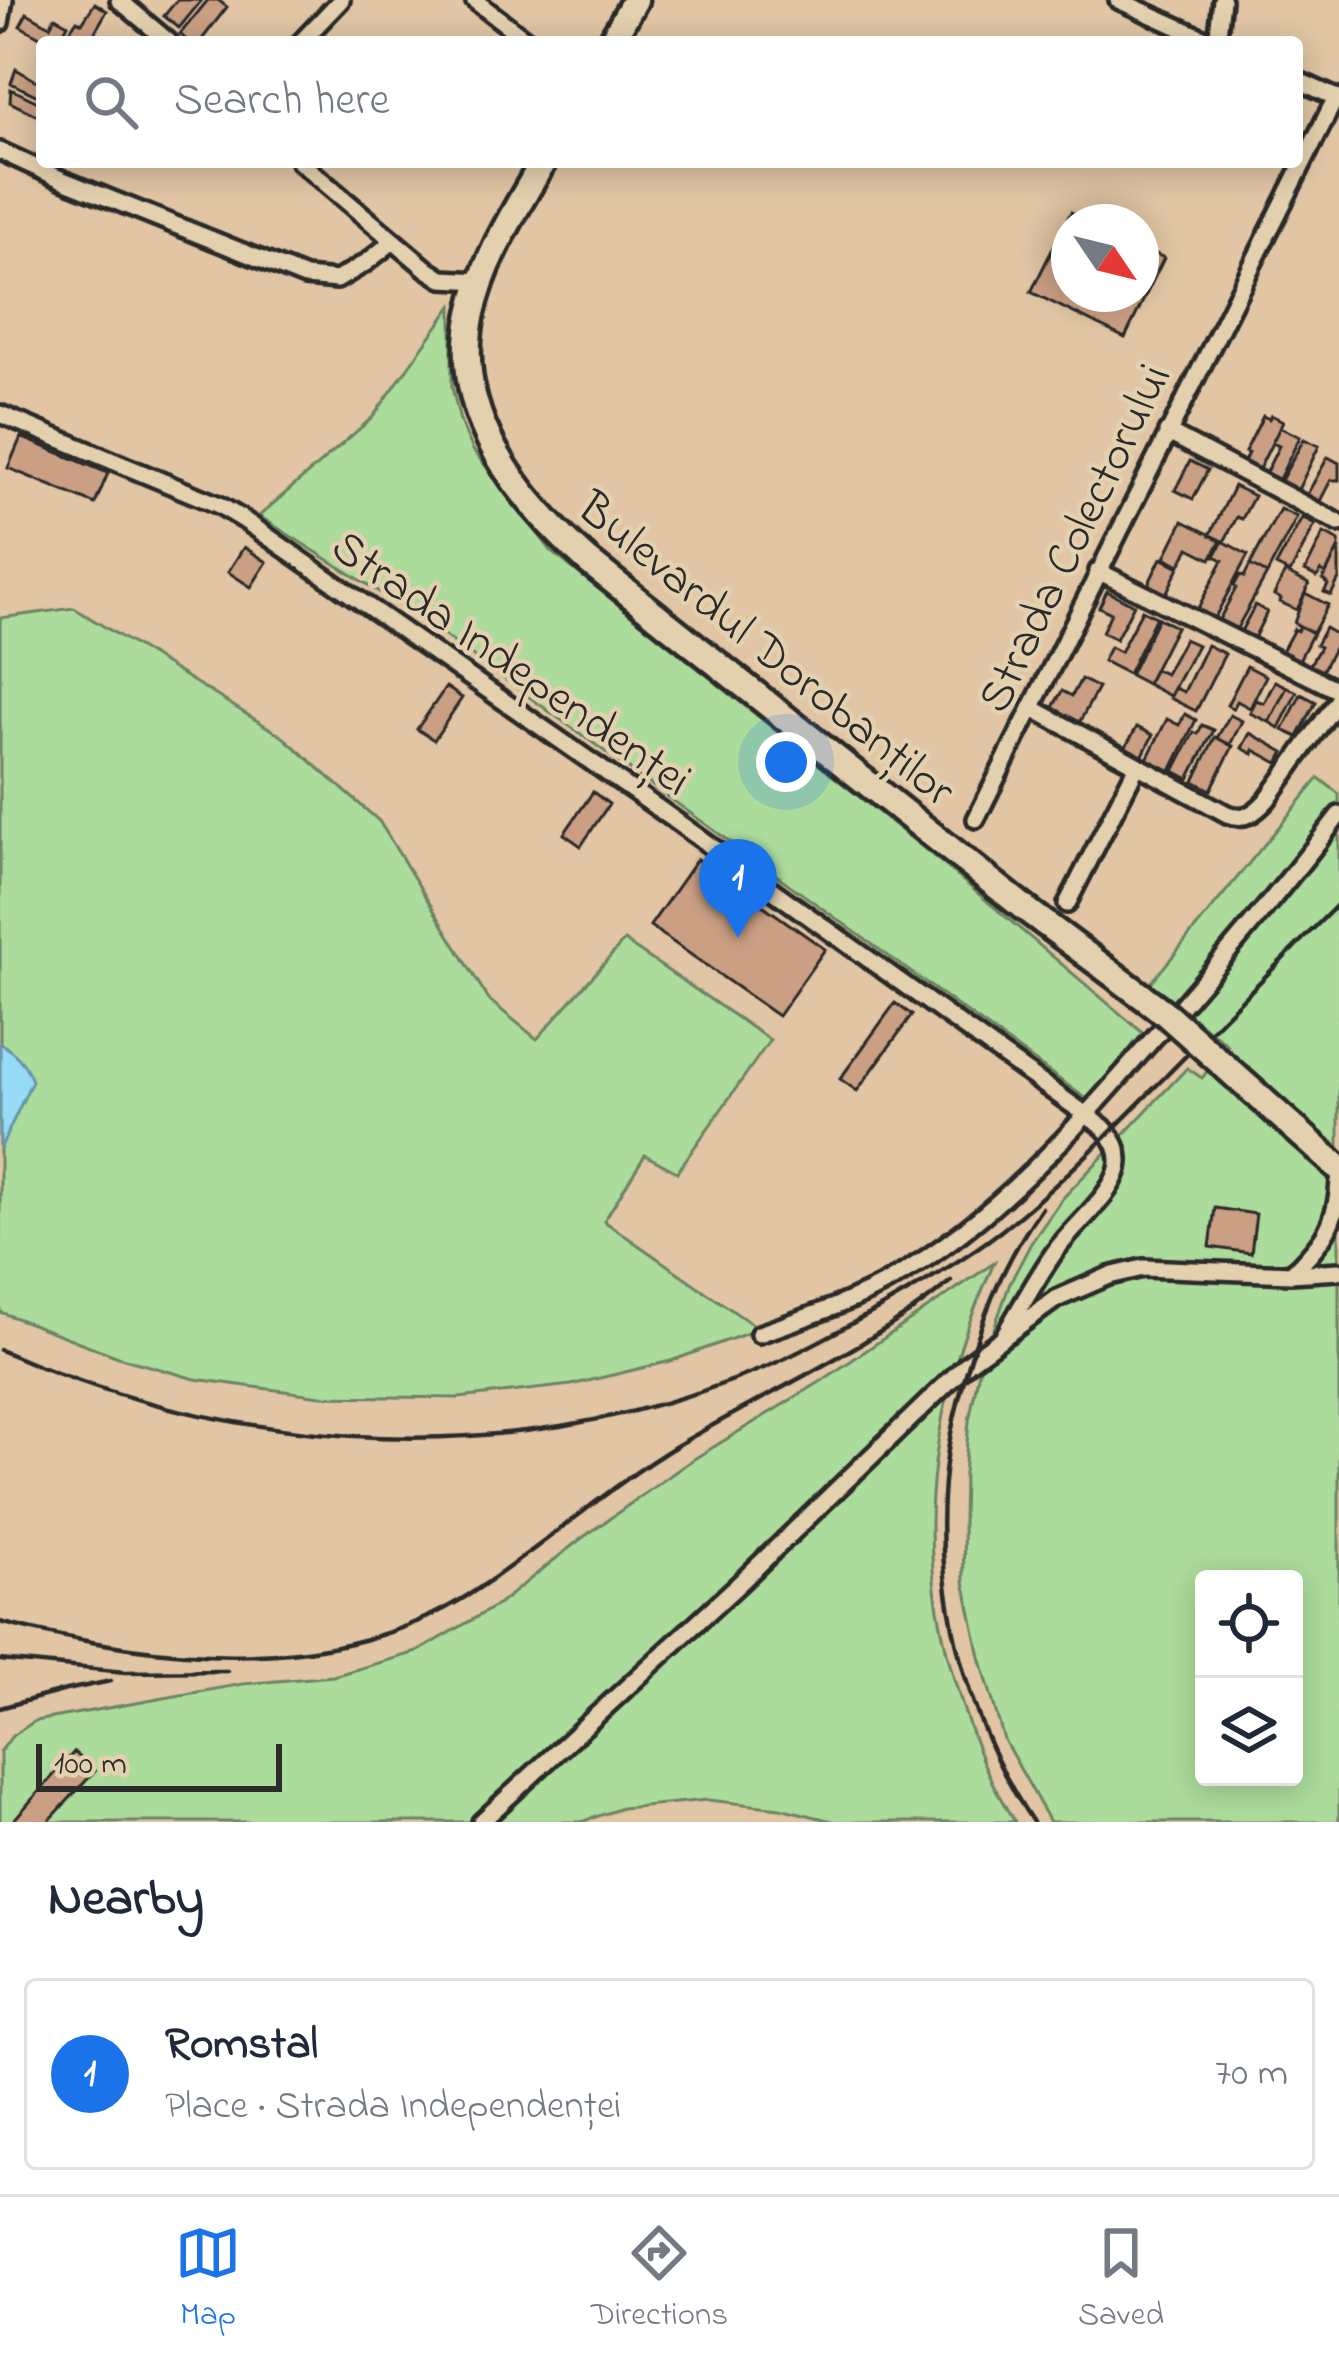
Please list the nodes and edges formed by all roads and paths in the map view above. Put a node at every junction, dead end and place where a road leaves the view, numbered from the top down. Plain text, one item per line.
1 (4, 0) edge
2 (119, 0) edge
3 (341, 0) edge
4 (475, 0) edge
5 (635, 0) edge
6 (1118, 0) edge
7 (1222, 0) edge
8 (0, 23) edge
9 (162, 36) edge
10 (307, 36) edge
11 (521, 36) edge
12 (614, 36) edge
13 (1200, 36) edge
14 (1215, 36) edge
15 (1303, 83) edge
16 (1338, 98) edge
17 (0, 152) edge
18 (1303, 166) edge
19 (36, 167) edge
20 (39, 168) edge
21 (307, 168) edge
22 (540, 168) edge
23 (1302, 168) edge
24 (392, 242) junction
25 (482, 281) junction
26 (0, 414) edge
27 (1167, 432) junction
28 (1339, 523) edge
29 (1098, 571) junction
30 (1339, 695) edge
31 (1032, 708) junction
32 (1137, 766) junction
33 (1339, 815) edge
34 (976, 819) dead end
35 (1067, 904) dead end
36 (1087, 1115) junction
37 (1339, 1168) edge
38 (1339, 1181) edge
39 (1300, 1274) junction
40 (1339, 1275) edge
41 (759, 1334) dead end
42 (1005, 1334) junction
43 (481, 1822) edge

1 - 8 street
2 - 9 street
3 - 10 street
4 - 11 street
5 - 12 main road
6 - 13 street
7 - 14 street
15 - 16 street
16 - 18 street, Strada Colectorului
17 - 19 street
20 - 24 street
21 - 24 street
22 - 25 main road, Bulevardul Dorobanților
23 - 27 street, Strada Colectorului
24 - 25 street
25 - 37 main road, Bulevardul Dorobanților, bridge
26 - 36 street, Strada Independenței
27 - 28 street
27 - 29 street, Strada Colectorului
29 - 30 street
29 - 31 street, Strada Colectorului
30 - 32 street
31 - 32 street
31 - 34 street, Strada Colectorului
32 - 35 street
33 - 36 street
36 - 41 street
36 - 42 street, Strada Independenței
38 - 39 street
39 - 40 street
39 - 42 street
42 - 43 street

